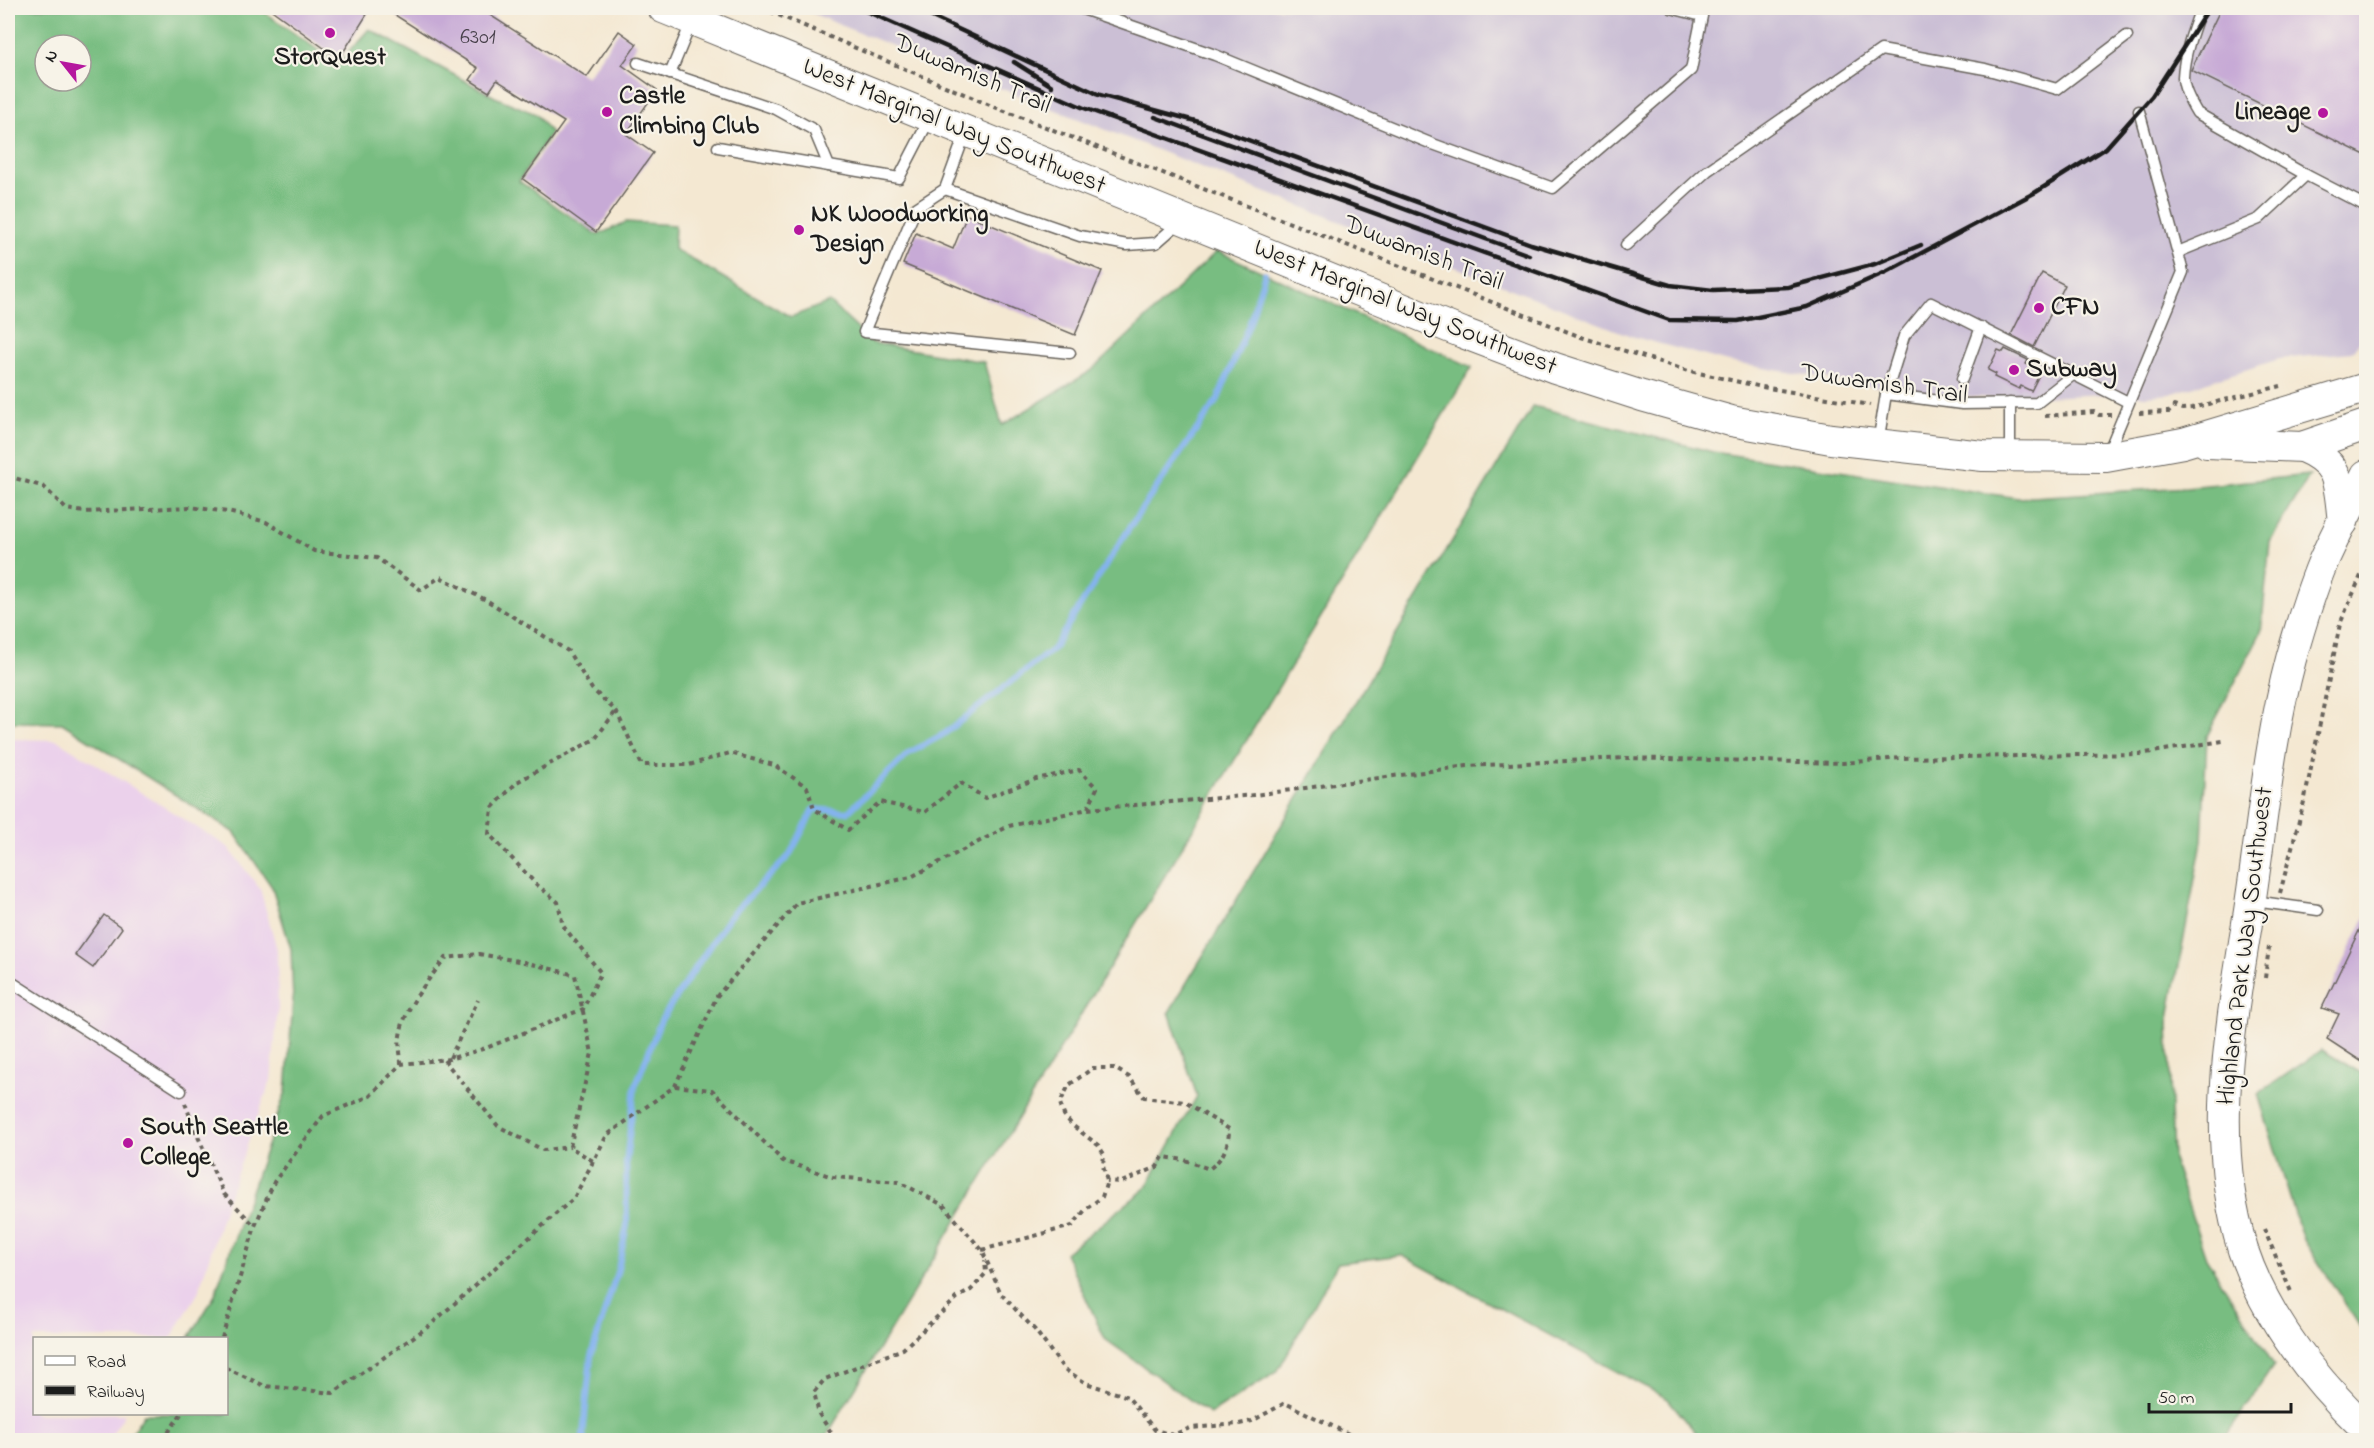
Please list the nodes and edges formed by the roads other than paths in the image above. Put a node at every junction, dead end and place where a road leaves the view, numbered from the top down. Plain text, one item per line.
1 (663, 8) edge
2 (1080, 8) edge
3 (1671, 8) edge
4 (2201, 8) edge
5 (692, 20) junction
6 (2127, 36) dead end
7 (638, 63) dead end
8 (670, 74) junction
9 (2139, 111) dead end
10 (930, 117) junction
11 (966, 131) junction
12 (718, 147) dead end
13 (829, 166) junction
14 (2306, 175) junction
15 (945, 189) junction
16 (2367, 206) edge
17 (1183, 220) junction
18 (1626, 245) dead end
19 (2178, 252) junction
20 (1981, 327) junction
21 (1070, 353) dead end
22 (2074, 374) junction
23 (1962, 379) dead end
24 (2367, 387) edge
25 (1886, 394) junction
26 (2128, 402) junction
27 (2010, 403) junction
28 (2367, 424) edge
29 (2183, 443) junction
30 (1878, 445) junction
31 (2302, 447) junction
32 (2010, 456) junction
33 (2106, 457) junction
34 (2367, 475) edge
35 (2343, 522) junction
36 (2264, 902) junction
37 (2318, 910) dead end
38 (8, 980) edge
39 (181, 1091) road end
40 (2367, 1429) edge

1 - 5 main road, West Marginal Way Southwest
2 - 3 lane
4 - 14 lane
5 - 8 lane
5 - 10 main road, West Marginal Way Southwest
6 - 18 lane
7 - 8 lane
8 - 13 lane
9 - 19 lane
10 - 11 main road, West Marginal Way Southwest
10 - 13 lane
11 - 15 lane
11 - 17 main road, West Marginal Way Southwest
12 - 13 lane
14 - 16 lane
14 - 19 lane
15 - 17 lane
15 - 21 lane
17 - 30 main road, West Marginal Way Southwest
19 - 26 lane
20 - 22 lane
20 - 23 lane
20 - 25 lane
22 - 26 lane
22 - 27 lane
24 - 29 main road, West Marginal Way Southwest
25 - 27 lane
25 - 30 lane
26 - 33 lane
27 - 32 lane
28 - 31 main road, West Marginal Way Southwest
29 - 31 main road, West Marginal Way Southwest
29 - 33 main road, West Marginal Way Southwest
30 - 32 main road, West Marginal Way Southwest
31 - 35 main road
32 - 33 main road, West Marginal Way Southwest
34 - 35 main road, Highland Park Way Southwest
35 - 36 main road, Highland Park Way Southwest
36 - 37 lane
36 - 40 main road, Highland Park Way Southwest
38 - 39 lane

